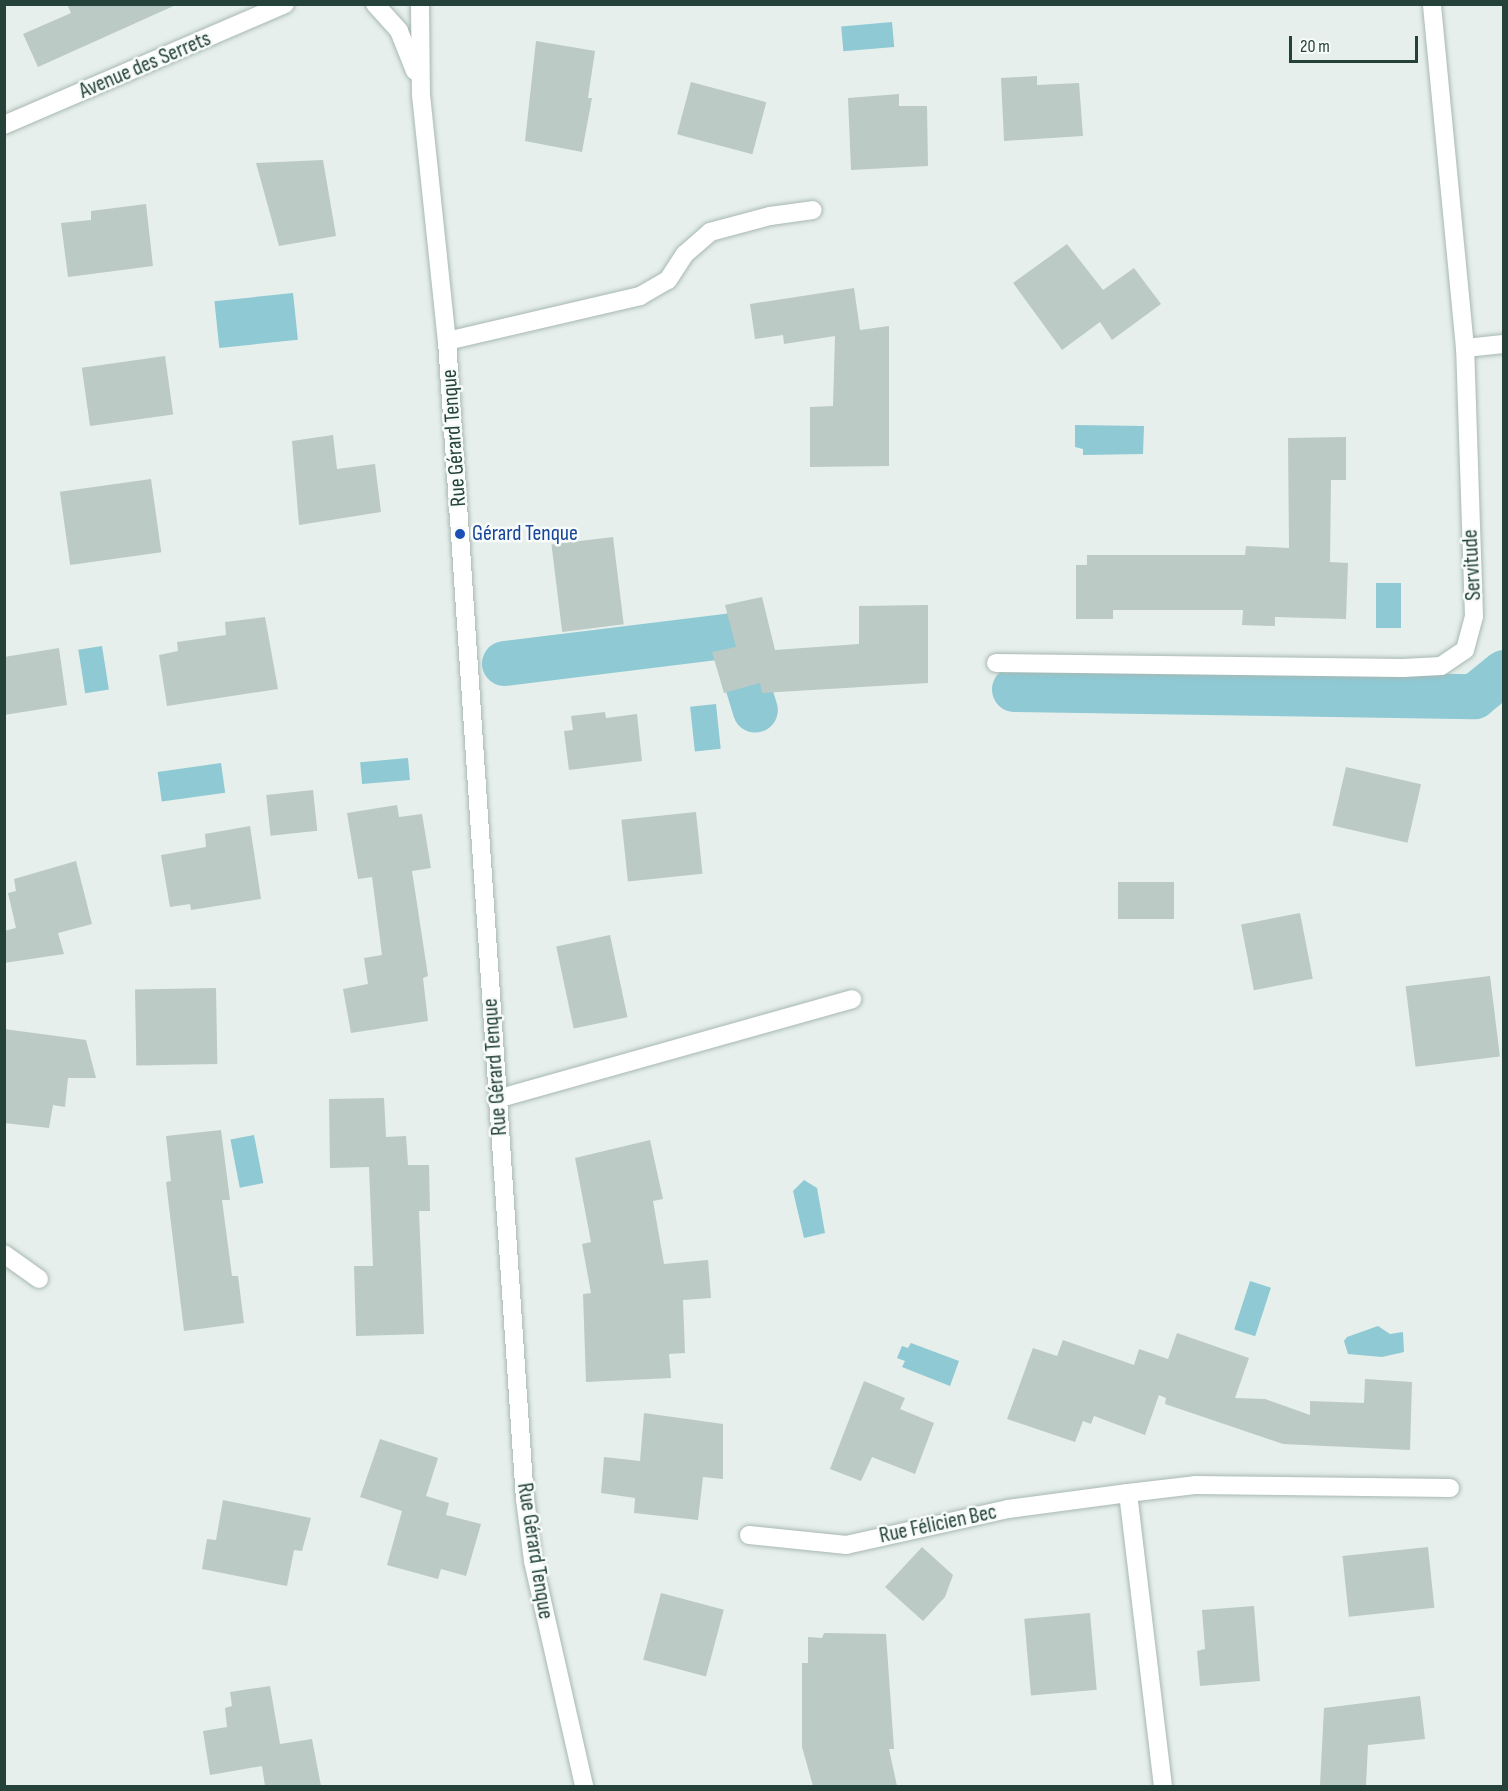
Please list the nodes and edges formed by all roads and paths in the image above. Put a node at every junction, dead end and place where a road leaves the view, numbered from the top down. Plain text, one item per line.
1 (285, 4) edge
2 (375, 4) edge
3 (420, 4) edge
4 (1432, 4) edge
5 (421, 95) junction
6 (4, 125) edge
7 (813, 210) dead end
8 (447, 341) junction
9 (1503, 344) edge
10 (1465, 348) junction
11 (996, 663) dead end
12 (852, 999) dead end
13 (496, 1099) junction
14 (4, 1254) edge
15 (39, 1279) dead end
16 (1450, 1488) dead end
17 (1128, 1493) junction
18 (749, 1535) dead end
19 (584, 1786) edge
20 (1163, 1786) edge

1 - 6 street, Avenue des Serrets
2 - 5 street, Rue Gérard Tenque
3 - 5 street, Rue Gérard Tenque
4 - 10 street, Servitude
5 - 8 street, Rue Gérard Tenque
7 - 8 street, Rue Gérard Tenque
8 - 13 street, Rue Gérard Tenque
9 - 10 street
10 - 11 street, Servitude
12 - 13 street
13 - 19 street, Rue Gérard Tenque
14 - 15 street
16 - 17 street, Rue Félicien Bec
17 - 18 street, Rue Félicien Bec
17 - 20 street

